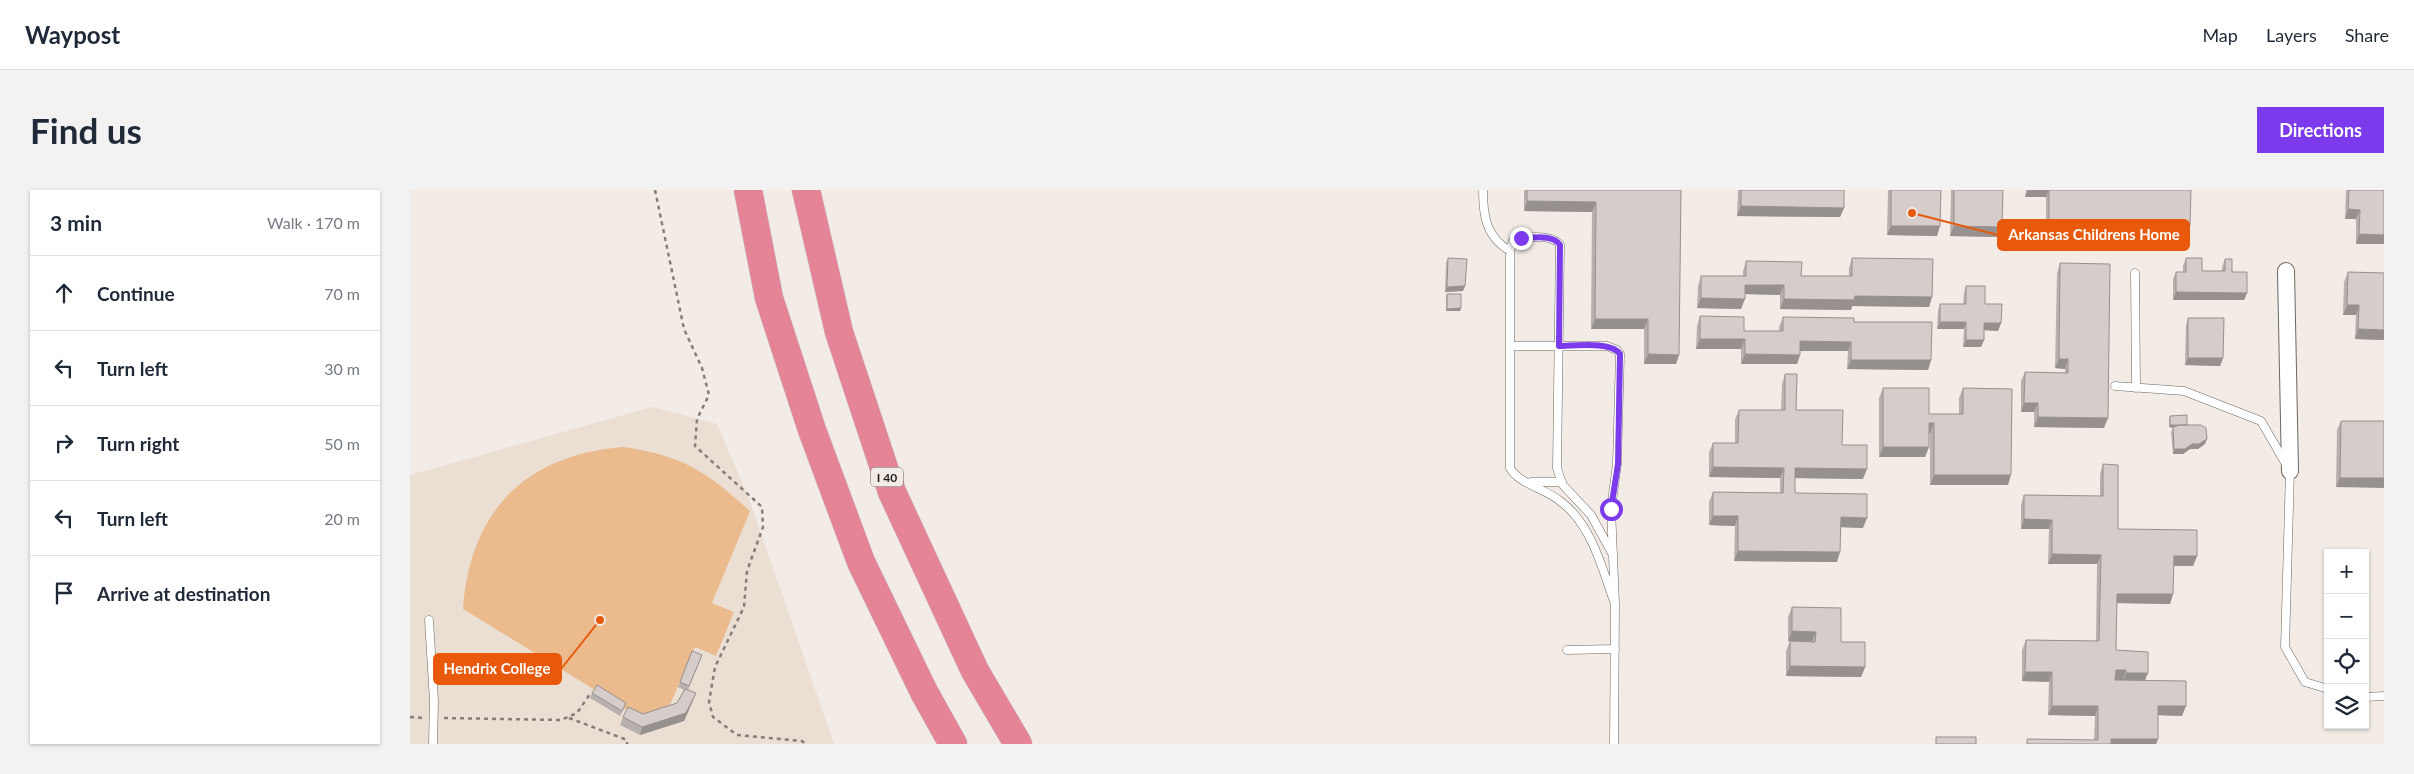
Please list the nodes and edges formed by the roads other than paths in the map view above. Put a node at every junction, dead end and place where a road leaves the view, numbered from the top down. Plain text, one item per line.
1 (748, 190) edge
2 (806, 190) edge
3 (1482, 190) edge
4 (1510, 251) junction
5 (2286, 271) dead end
6 (2135, 274) dead end
7 (1510, 346) junction
8 (1559, 346) junction
9 (2114, 386) dead end
10 (2136, 388) junction
11 (2290, 471) junction
12 (1526, 482) junction
13 (1562, 482) junction
14 (1613, 555) junction
15 (1615, 604) junction
16 (429, 620) dead end
17 (1566, 650) dead end
18 (1615, 650) junction
19 (2324, 688) edge
20 (2369, 696) edge
21 (2384, 696) edge
22 (433, 744) edge
23 (954, 744) edge
24 (1018, 744) edge
25 (1614, 744) edge

1 - 23 highway
2 - 24 highway, I 40
3 - 4 lane
4 - 7 lane
4 - 8 lane
5 - 11 street
6 - 10 lane
7 - 8 lane
7 - 12 lane
8 - 13 lane
8 - 14 lane
9 - 10 lane
10 - 11 lane
11 - 19 lane
12 - 13 lane
12 - 15 lane
13 - 14 lane
14 - 15 lane
15 - 18 lane
16 - 22 lane
17 - 18 lane
18 - 25 lane
20 - 21 lane

